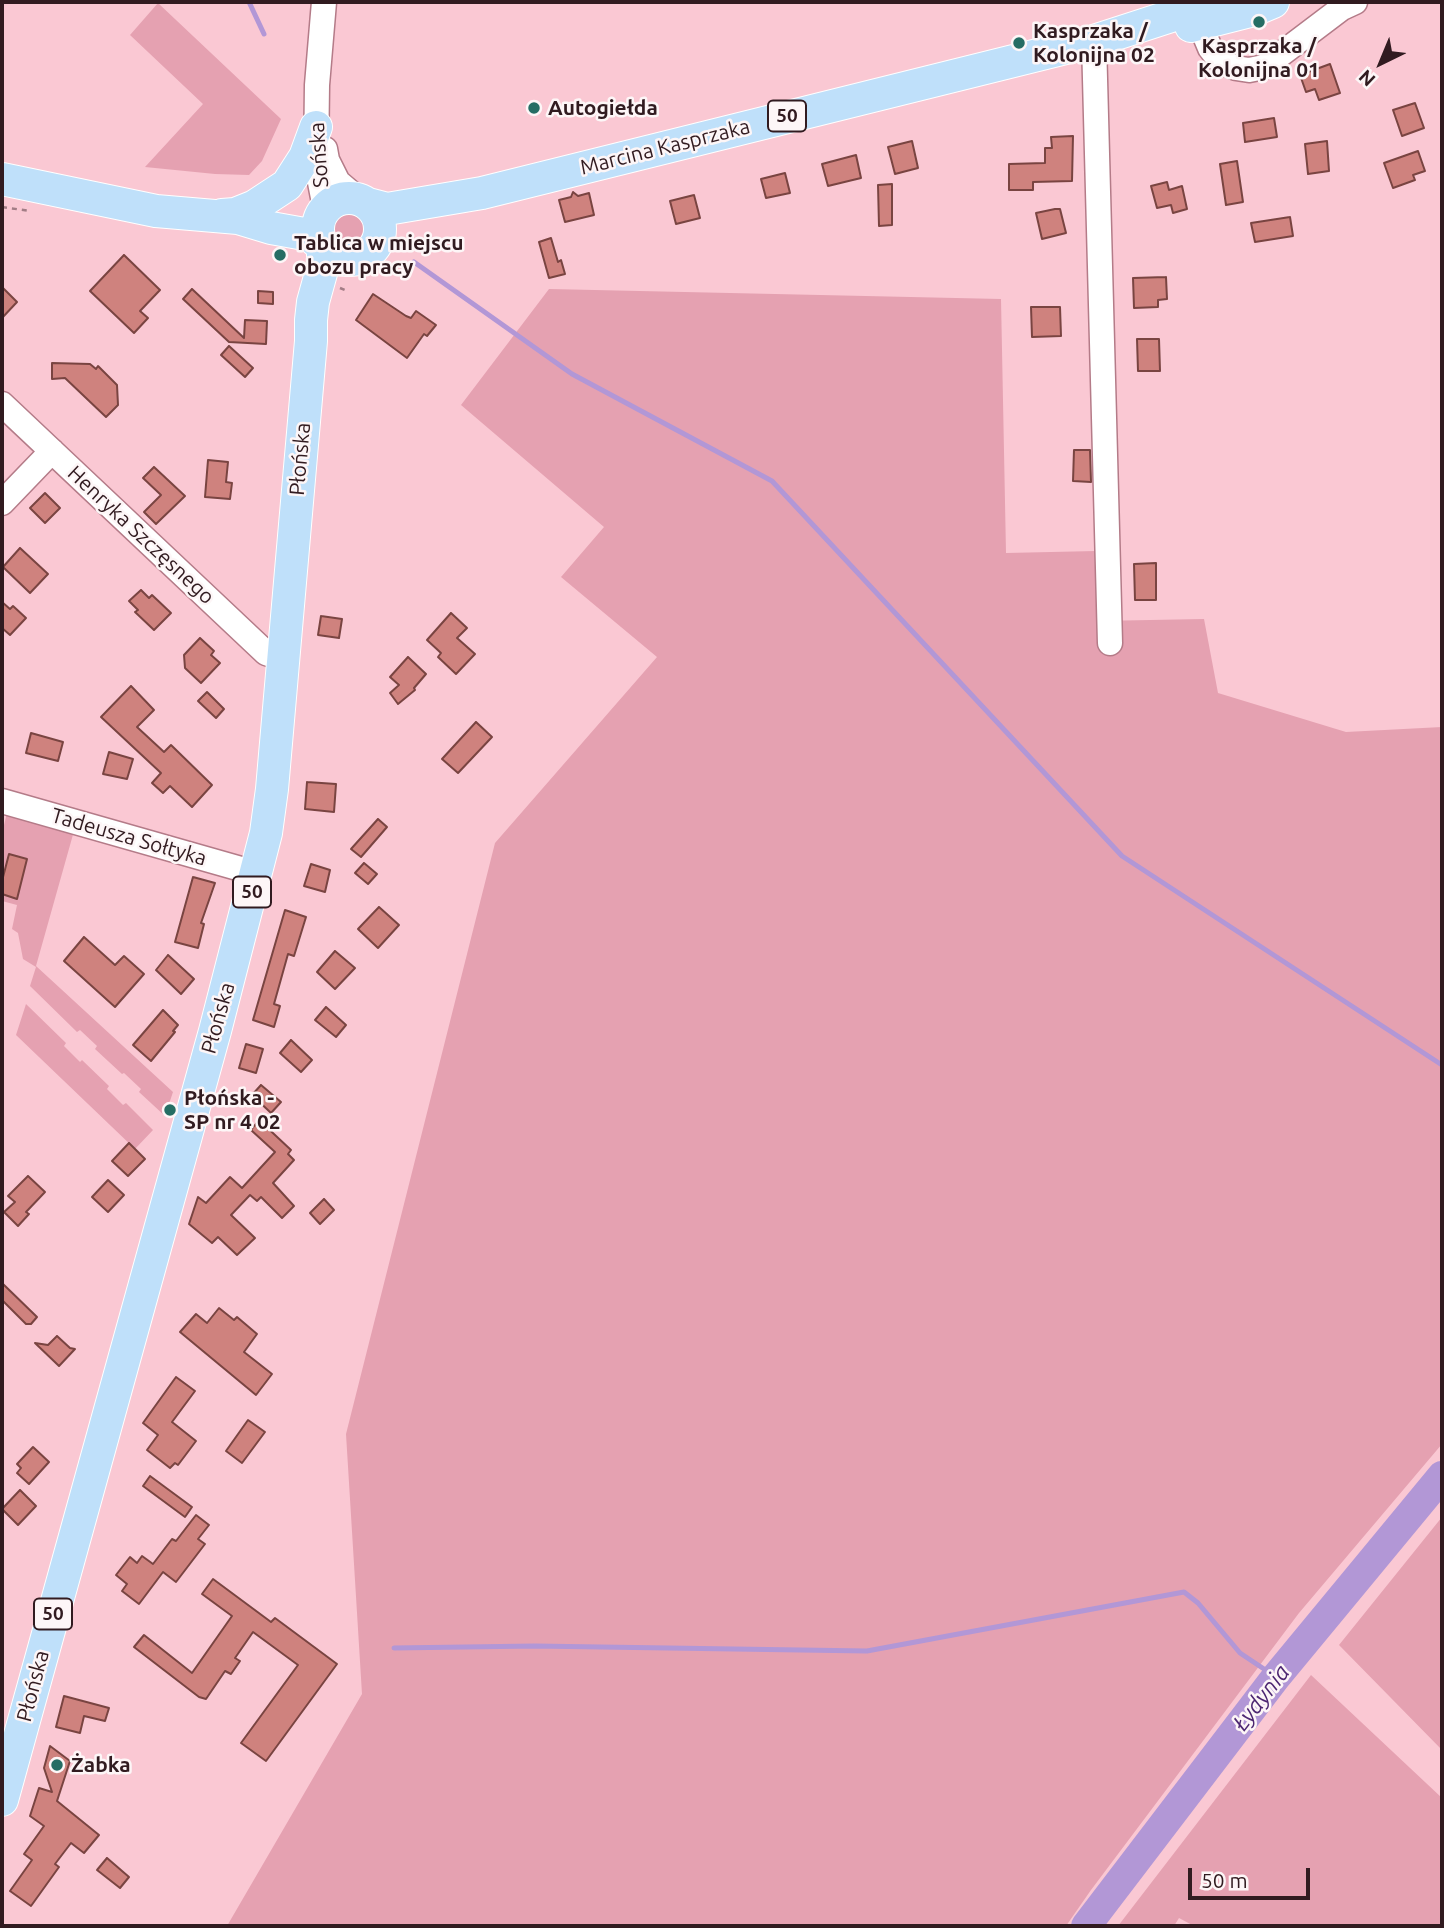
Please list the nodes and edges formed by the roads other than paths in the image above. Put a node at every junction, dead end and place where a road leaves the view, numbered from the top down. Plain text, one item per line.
1 (324, 2) edge
2 (1273, 2) edge
3 (1356, 2) edge
4 (1200, 9) edge
5 (1094, 41) junction
6 (316, 114) junction
7 (2, 179) edge
8 (481, 193) junction
9 (363, 201) junction
10 (324, 209) junction
11 (229, 216) junction
12 (322, 246) junction
13 (368, 253) junction
14 (311, 341) junction
15 (2, 404) edge
16 (51, 451) junction
17 (2, 503) edge
18 (1110, 643) dead end
19 (284, 659) junction
20 (2, 801) edge
21 (258, 871) junction
22 (2, 1800) edge

1 - 6 street, Sońska
2 - 4 main road, Marcina Kasprzaka / 50
3 - 4 street
4 - 5 main road, Marcina Kasprzaka / 50
5 - 8 main road, Marcina Kasprzaka / 50
5 - 18 street
6 - 9 street, Sońska
6 - 10 street, Sońska
6 - 11 main road
7 - 11 main road
8 - 9 main road, Marcina Kasprzaka / 50
8 - 13 main road, Marcina Kasprzaka / 50
9 - 10 main road
9 - 13 main road
10 - 11 main road
10 - 12 main road
11 - 12 main road
12 - 13 main road
12 - 14 main road, Płońska / 50
13 - 14 main road, Płońska / 50
14 - 19 main road, Płońska / 50
15 - 16 street, Henryka Szczęsnego
16 - 17 street
16 - 19 street, Henryka Szczęsnego
19 - 21 main road, Płońska / 50
20 - 21 street, Tadeusza Sołtyka
21 - 22 main road, Płońska / 50

